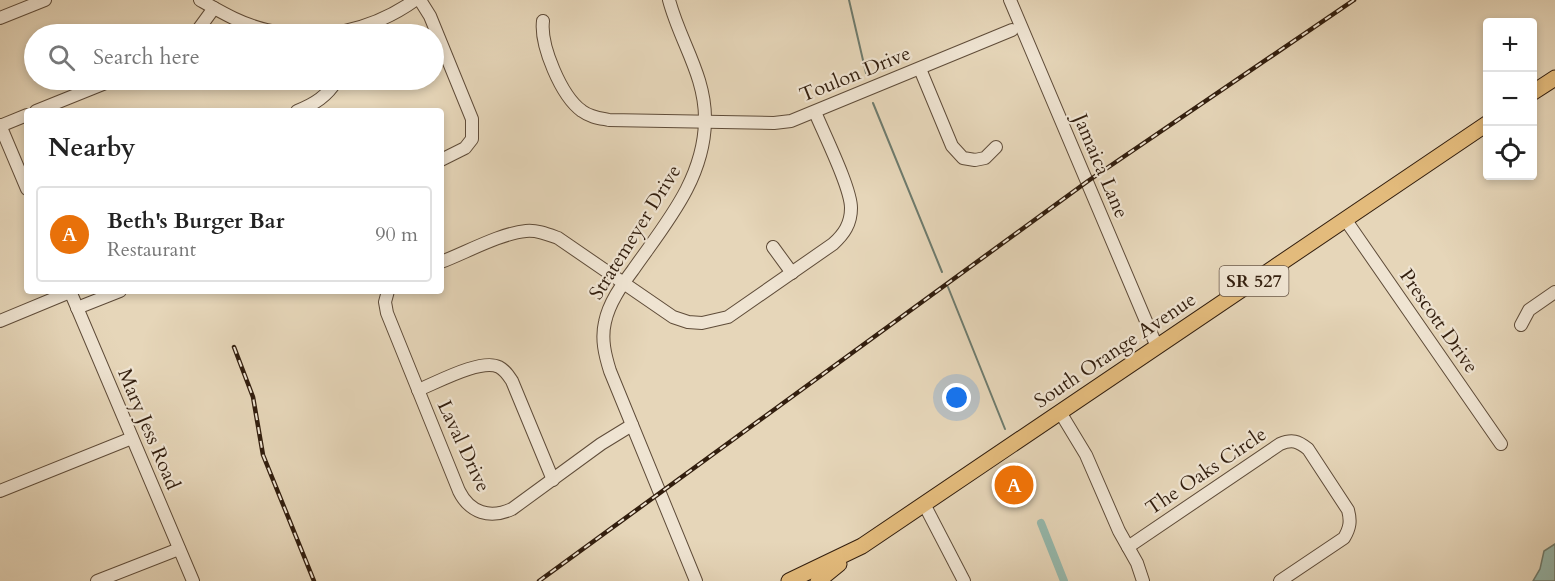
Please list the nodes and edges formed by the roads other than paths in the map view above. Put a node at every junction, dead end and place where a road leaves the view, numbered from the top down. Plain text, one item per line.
1 (45, 0) edge
2 (200, 0) edge
3 (417, 0) edge
4 (669, 0) edge
5 (1010, 0) edge
6 (214, 8) junction
7 (0, 18) edge
8 (543, 21) dead end
9 (202, 24) edge
10 (247, 24) edge
11 (370, 24) edge
12 (434, 24) edge
13 (1012, 30) dead end
14 (444, 50) edge
15 (920, 69) junction
16 (1555, 78) edge
17 (88, 90) edge
18 (331, 90) edge
19 (1537, 90) edge
20 (43, 108) edge
21 (304, 108) edge
22 (815, 112) junction
23 (24, 116) edge
24 (705, 122) junction
25 (0, 125) edge
26 (1484, 126) edge
27 (996, 147) dead end
28 (444, 159) edge
29 (24, 182) edge
30 (1345, 219) junction
31 (773, 247) dead end
32 (444, 261) edge
33 (792, 273) junction
34 (624, 283) junction
35 (1555, 292) edge
36 (65, 294) edge
37 (71, 294) edge
38 (112, 294) edge
39 (387, 294) edge
40 (77, 308) junction
41 (0, 321) edge
42 (1521, 325) dead end
43 (1157, 347) junction
44 (418, 390) junction
45 (1060, 412) junction
46 (632, 425) junction
47 (132, 438) junction
48 (1501, 444) dead end
49 (552, 480) junction
50 (0, 491) edge
51 (924, 504) junction
52 (862, 546) junction
53 (1128, 547) junction
54 (179, 549) junction
55 (98, 581) edge
56 (193, 581) edge
57 (696, 581) edge
58 (789, 581) edge
59 (818, 581) edge
60 (964, 581) edge
61 (1143, 581) edge
62 (1280, 581) edge

1 - 7 street
2 - 6 street
3 - 11 street
3 - 12 street
4 - 24 street, Stratemeyer Drive
5 - 43 street, Jamaica Lane
6 - 9 street
6 - 10 street
8 - 24 street, Toulon Drive
13 - 15 street, Toulon Drive
14 - 28 street
15 - 22 street, Toulon Drive
15 - 27 street
16 - 19 main road
17 - 20 street
18 - 21 street
22 - 24 street, Toulon Drive
22 - 33 street
23 - 25 street
24 - 34 street, Stratemeyer Drive
25 - 29 street
26 - 30 main road, South Orange Avenue / SR 527
30 - 43 main road, South Orange Avenue / SR 527
30 - 48 street, Prescott Drive
31 - 33 street
32 - 34 street
33 - 34 street
34 - 46 street, Stratemeyer Drive
35 - 42 street
36 - 41 street
37 - 40 street, Mary Jess Road
38 - 40 street
39 - 44 street, Laval Drive
40 - 47 street, Mary Jess Road
43 - 45 main road, South Orange Avenue / SR 527
44 - 49 street
44 - 49 street, Laval Drive
45 - 51 main road, South Orange Avenue / SR 527
45 - 53 street
46 - 49 street, Laval Drive
46 - 57 street, Stratemeyer Drive
47 - 50 street
47 - 54 street, Mary Jess Road
51 - 52 main road, South Orange Avenue / SR 527
51 - 60 street
52 - 58 main road, South Orange Avenue / SR 527
52 - 59 main road, SR 527
53 - 61 street
53 - 62 street, The Oaks Circle
54 - 55 street
54 - 56 street, Mary Jess Road

